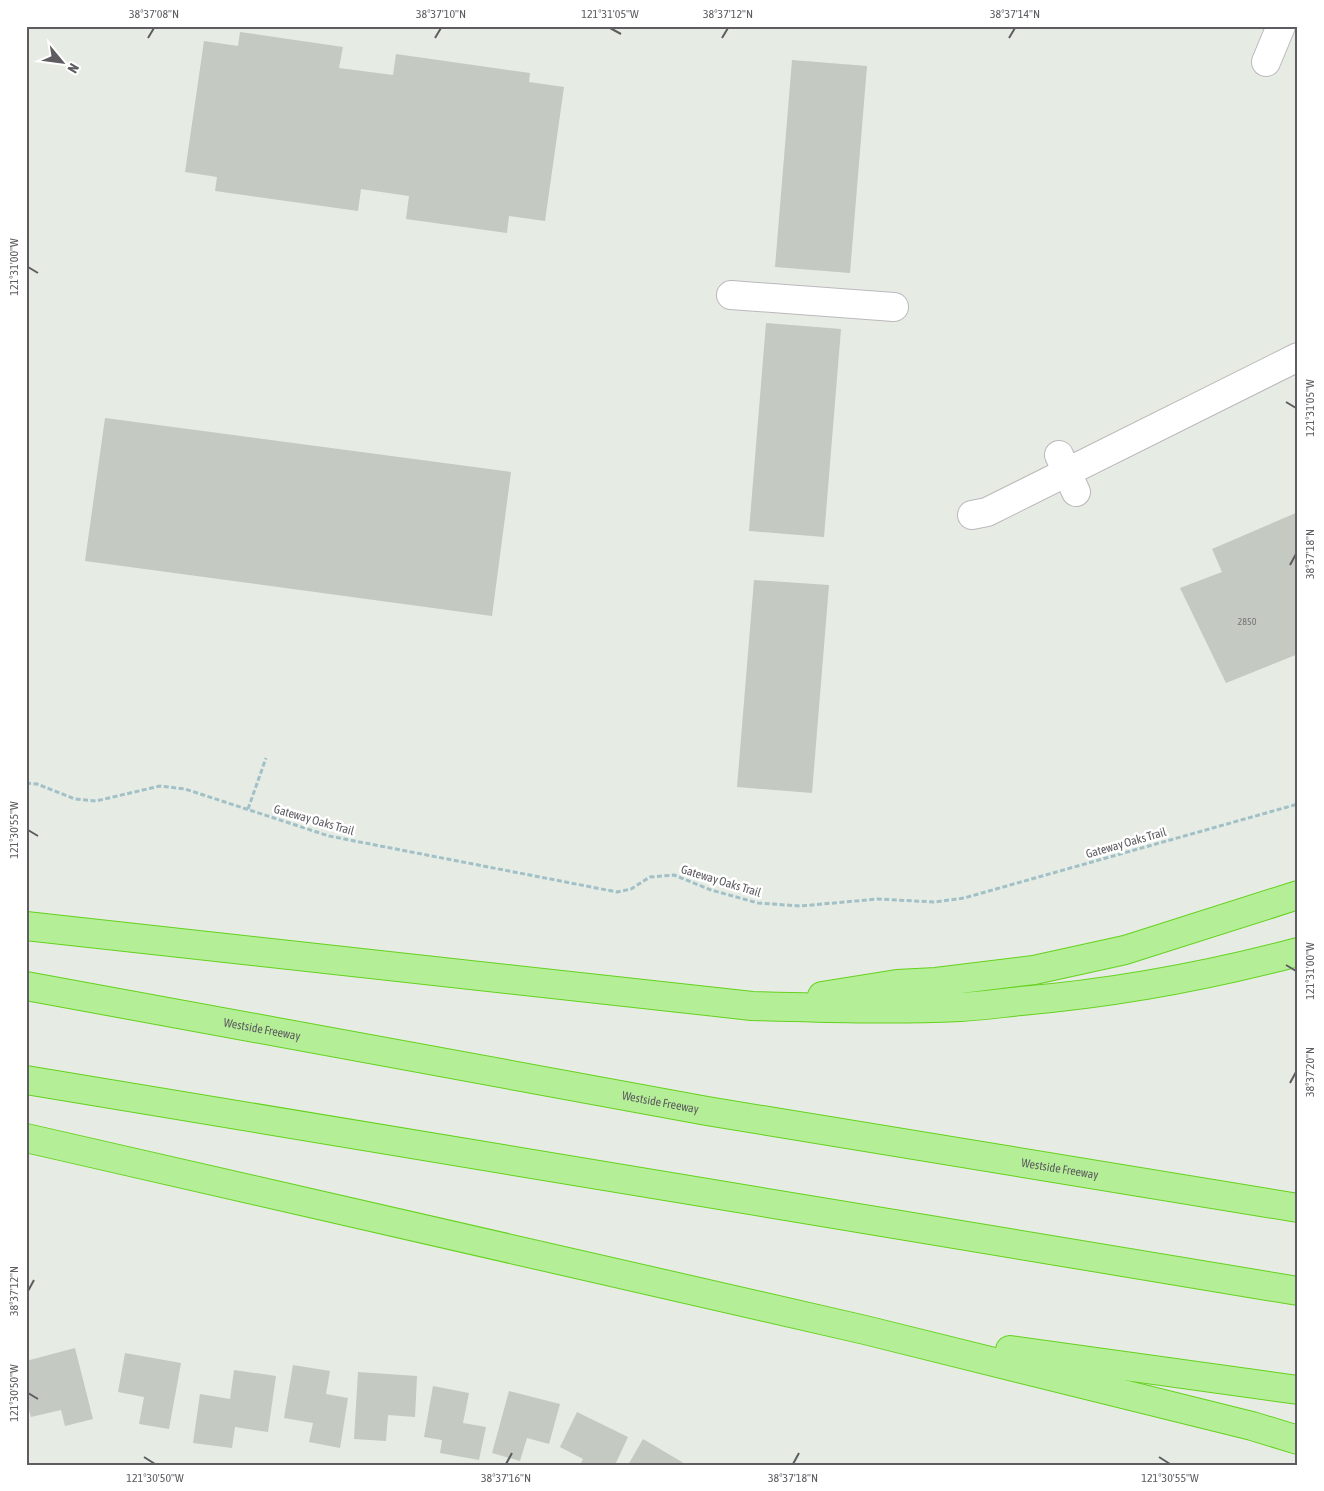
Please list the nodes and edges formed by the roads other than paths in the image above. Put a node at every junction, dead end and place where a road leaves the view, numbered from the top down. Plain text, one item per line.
1 (1281, 26) edge
2 (1266, 62) dead end
3 (730, 295) dead end
4 (894, 306) dead end
5 (1298, 357) edge
6 (972, 515) dead end
7 (1298, 895) edge
8 (26, 926) edge
9 (1298, 952) edge
10 (26, 986) edge
11 (752, 1006) junction
12 (26, 1080) edge
13 (26, 1138) edge
14 (1298, 1208) edge
15 (1298, 1291) edge
16 (865, 1330) junction
17 (1298, 1390) edge
18 (1298, 1440) edge

1 - 2 lane
3 - 4 lane
5 - 6 lane
7 - 11 highway
8 - 11 highway
9 - 11 highway
10 - 14 highway, Westside Freeway
12 - 15 highway
13 - 16 highway
16 - 17 highway
16 - 18 highway

